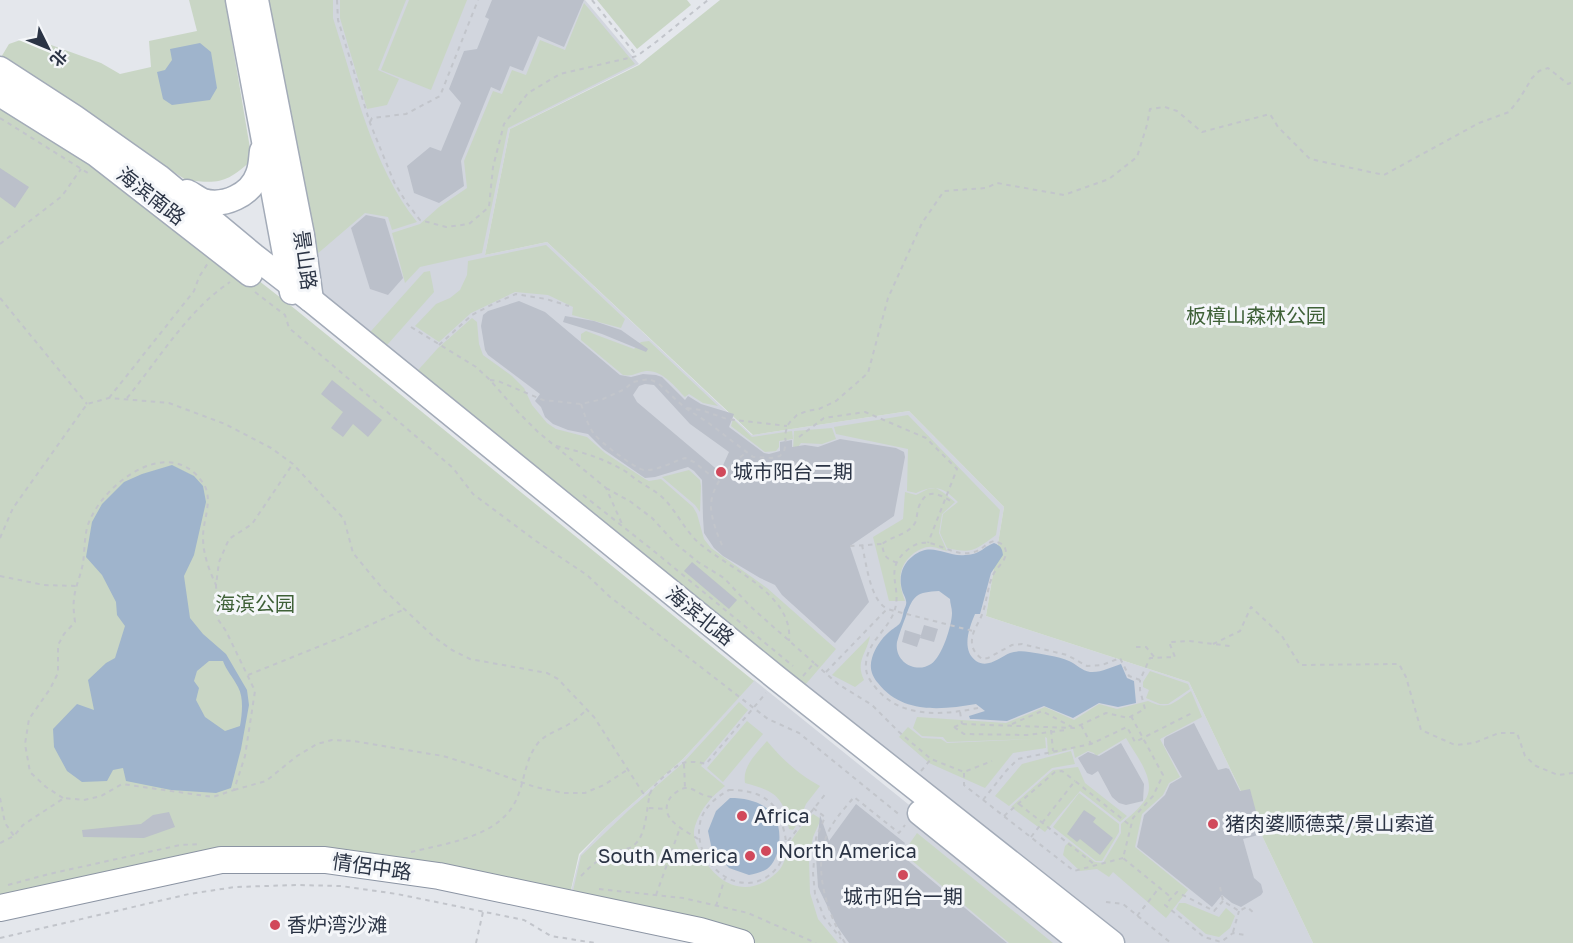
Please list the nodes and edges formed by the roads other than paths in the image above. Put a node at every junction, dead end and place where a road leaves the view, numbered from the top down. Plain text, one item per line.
1 (237, 0) edge
2 (256, 0) edge
3 (0, 69) edge
4 (0, 94) edge
5 (264, 140) junction
6 (159, 177) junction
7 (299, 298) junction
8 (777, 689) junction
9 (0, 908) edge
10 (0, 922) edge
11 (685, 943) edge
12 (741, 943) edge
13 (1082, 943) edge
14 (1112, 943) edge

1 - 5 main road, 景山路
2 - 7 main road, 景山路
3 - 6 main road, 海滨南路
4 - 7 main road, 海滨南路
5 - 6 main road
5 - 7 main road, 景山路
6 - 7 main road, 海滨南路
7 - 8 main road, 海滨北路
8 - 13 main road, 海滨北路
8 - 14 main road, 海滨北路
9 - 12 highway, 情侶中路
10 - 11 highway, 情侶中路

